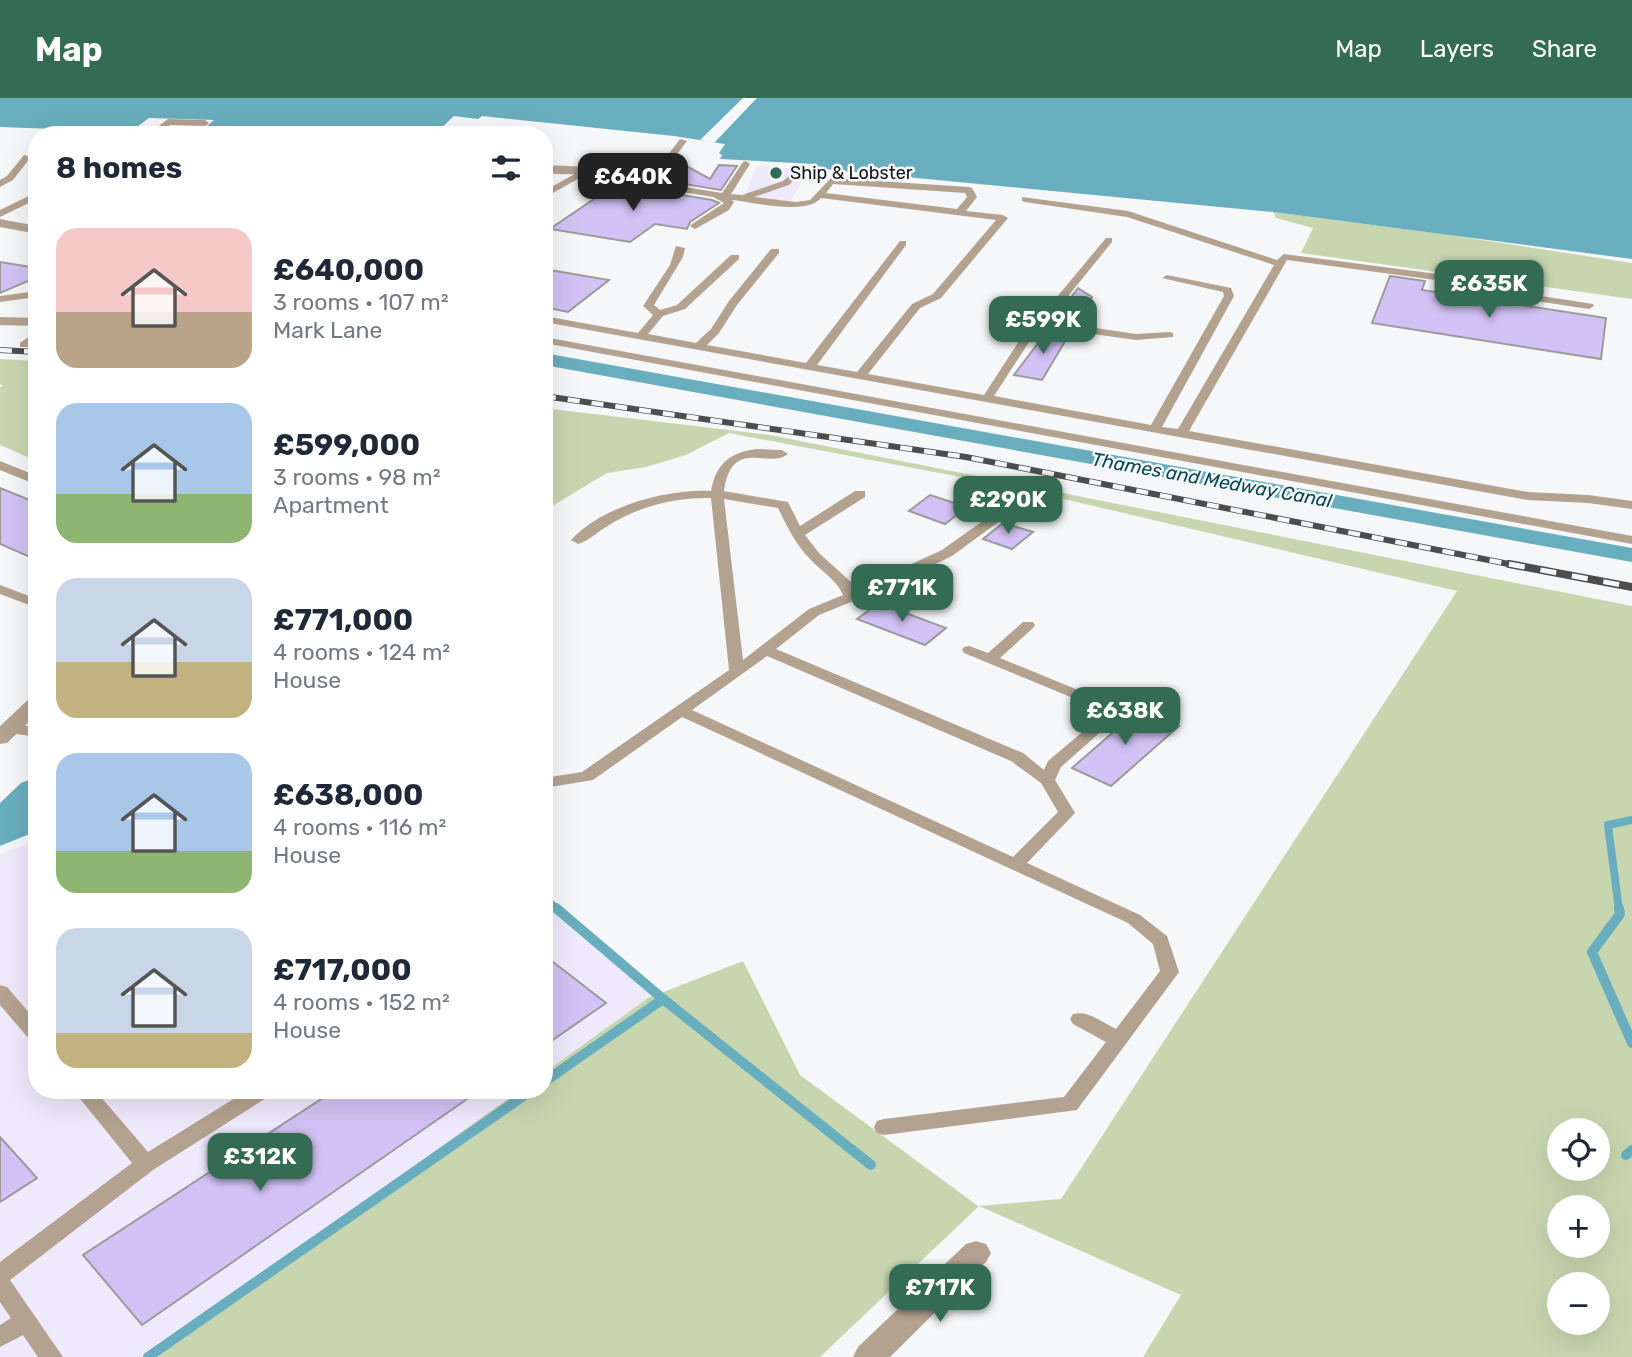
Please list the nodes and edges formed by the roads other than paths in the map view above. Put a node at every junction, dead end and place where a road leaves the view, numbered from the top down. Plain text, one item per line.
1 (205, 123) dead end
2 (163, 126) edge
3 (683, 141) dead end
4 (27, 157) dead end
5 (668, 159) joint
6 (746, 164) dead end
7 (553, 170) edge
8 (798, 171) dead end
9 (582, 173) junction
10 (0, 184) edge
11 (553, 184) edge
12 (562, 185) junction
13 (553, 190) edge
14 (714, 194) junction
15 (818, 195) junction
16 (725, 196) junction
17 (741, 199) junction
18 (1025, 199) dead end
19 (28, 200) edge
20 (961, 211) junction
21 (0, 214) edge
22 (0, 223) edge
23 (695, 226) dead end
24 (28, 228) edge
25 (1109, 240) dead end
26 (903, 243) dead end
27 (680, 248) dead end
28 (775, 251) dead end
29 (735, 257) dead end
30 (1280, 264) junction
31 (1167, 278) dead end
32 (28, 295) edge
33 (0, 299) edge
34 (1589, 306) dead end
35 (659, 314) junction
36 (0, 321) edge
37 (28, 321) edge
38 (553, 321) edge
39 (1041, 323) junction
40 (1169, 335) dead end
41 (640, 338) junction
42 (28, 342) edge
43 (553, 342) edge
44 (24, 345) dead end
45 (697, 348) junction
46 (809, 367) junction
47 (860, 376) junction
48 (988, 397) junction
49 (1155, 428) junction
50 (1183, 432) junction
51 (782, 454) dead end
52 (0, 465) edge
53 (28, 477) edge
54 (860, 494) dead end
55 (717, 495) junction
56 (1020, 501) dead end
57 (1632, 505) edge
58 (797, 534) junction
59 (578, 540) dead end
60 (1632, 540) edge
61 (0, 589) edge
62 (17, 597) junction
63 (851, 597) junction
64 (28, 601) edge
65 (0, 605) edge
66 (1028, 625) dead end
67 (766, 650) junction
68 (969, 650) dead end
69 (990, 659) junction
70 (737, 672) junction
71 (1123, 705) dead end
72 (28, 711) edge
73 (682, 711) junction
74 (1107, 719) junction
75 (28, 733) edge
76 (4, 734) edge
77 (1047, 780) junction
78 (553, 782) edge
79 (1016, 864) junction
80 (0, 992) edge
81 (1080, 1019) dead end
82 (28, 1025) edge
83 (1119, 1040) junction
84 (91, 1099) edge
85 (250, 1099) edge
86 (884, 1126) dead end
87 (146, 1164) junction
88 (976, 1253) dead end
89 (0, 1275) edge
90 (0, 1284) edge
91 (26, 1321) junction
92 (0, 1338) edge
93 (51, 1357) edge
94 (869, 1357) edge

1 - 2 lane
3 - 5 lane
4 - 10 lane
5 - 9 street
6 - 16 lane
7 - 9 street
8 - 17 lane
9 - 12 lane
9 - 14 lane
11 - 12 lane
12 - 13 lane
14 - 16 lane
14 - 23 lane
15 - 17 lane
15 - 20 lane
15 - 20 lane
16 - 17 lane
18 - 30 lane
19 - 21 lane
20 - 47 lane
22 - 24 street
25 - 39 lane
26 - 46 lane
27 - 35 lane
28 - 45 lane
29 - 35 lane
30 - 34 lane
30 - 50 lane
31 - 49 lane
32 - 33 lane
35 - 41 lane
36 - 37 street
38 - 41 lane
39 - 40 lane
39 - 48 lane
41 - 45 lane
42 - 44 lane
43 - 60 lane
45 - 46 lane
46 - 47 lane
47 - 48 lane
48 - 49 lane
49 - 50 lane
50 - 57 lane
51 - 55 lane
52 - 53 lane
54 - 58 lane
55 - 58 lane
55 - 59 lane
55 - 70 lane
56 - 63 lane
58 - 63 lane
61 - 62 lane
62 - 64 lane
62 - 65 lane
63 - 67 lane
66 - 69 lane
67 - 70 lane
67 - 77 lane
68 - 69 lane
69 - 74 lane
70 - 73 lane
71 - 74 lane
72 - 76 street
73 - 78 lane
73 - 79 lane
74 - 77 lane
75 - 76 lane
77 - 79 lane
79 - 83 lane
80 - 82 lane
81 - 83 lane
83 - 86 lane
84 - 87 lane
85 - 87 lane
87 - 89 lane
88 - 94 street
90 - 91 lane
91 - 92 lane
91 - 93 lane

